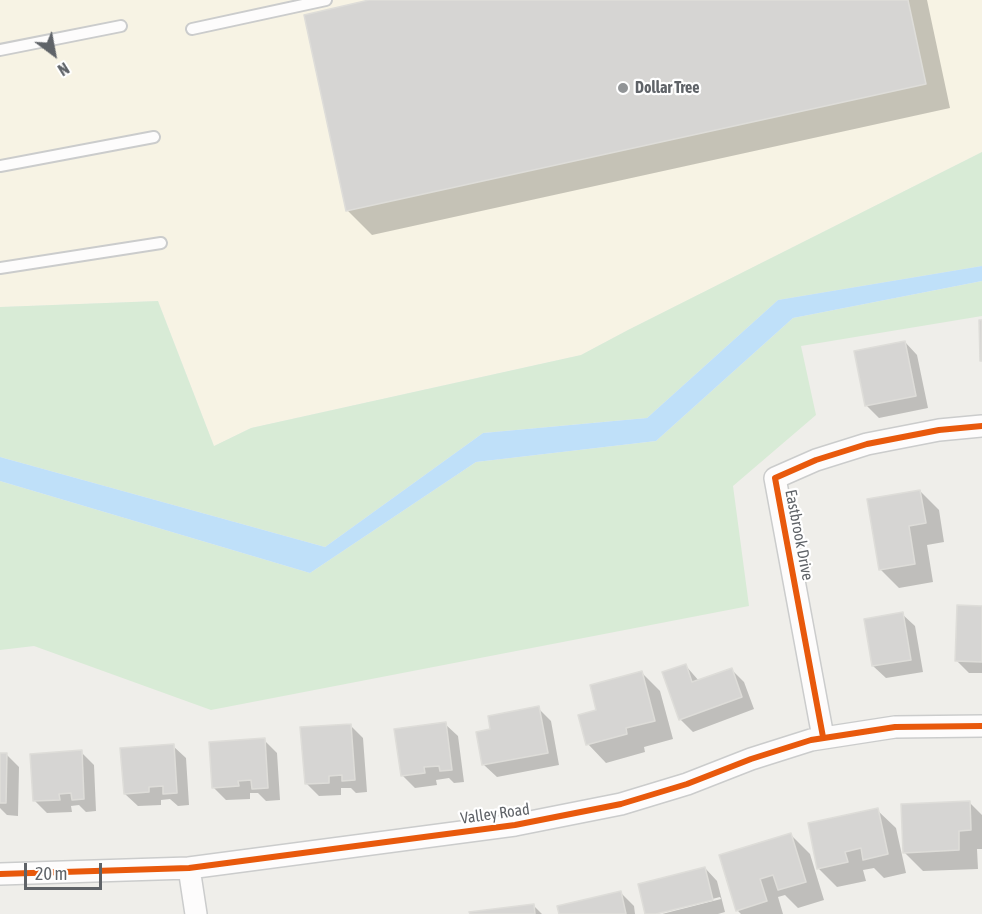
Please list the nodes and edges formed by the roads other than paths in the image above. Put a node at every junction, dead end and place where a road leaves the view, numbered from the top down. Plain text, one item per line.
1 (326, 0) edge
2 (121, 26) dead end
3 (192, 29) dead end
4 (0, 50) edge
5 (154, 137) dead end
6 (0, 166) edge
7 (161, 243) dead end
8 (0, 268) edge
9 (982, 426) edge
10 (982, 726) edge
11 (824, 737) junction
12 (189, 868) junction
13 (0, 874) edge
14 (196, 914) edge

1 - 3 lane
2 - 4 lane
5 - 6 lane
7 - 8 lane
9 - 11 street, Eastbrook Drive
10 - 11 street, Valley Road
11 - 12 street, Valley Road
12 - 13 street, Valley Road
12 - 14 street

